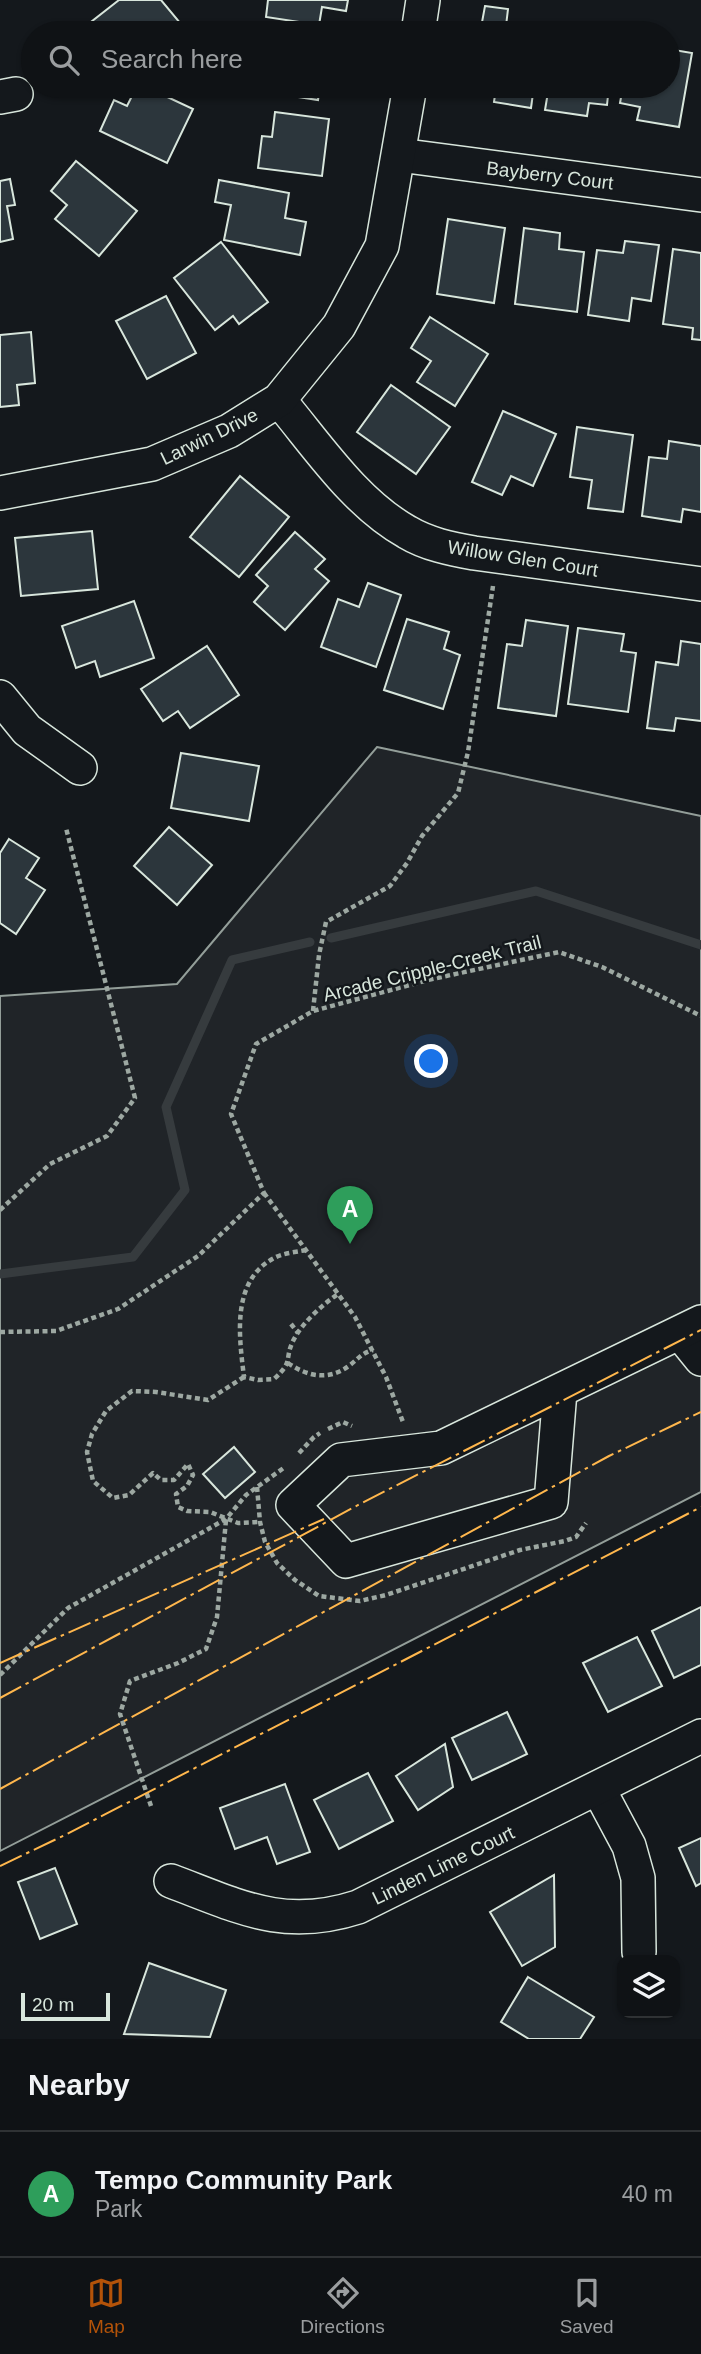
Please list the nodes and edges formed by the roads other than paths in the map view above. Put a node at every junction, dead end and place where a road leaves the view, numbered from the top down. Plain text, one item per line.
1 (423, 0) edge
2 (420, 21) edge
3 (408, 98) edge
4 (399, 155) junction
5 (701, 195) edge
6 (279, 400) junction
7 (0, 493) edge
8 (701, 584) edge
9 (0, 697) edge
10 (80, 768) dead end
11 (690, 1328) edge
12 (701, 1359) edge
13 (560, 1391) junction
14 (701, 1736) edge
15 (598, 1788) junction
16 (172, 1881) dead end
17 (639, 1952) dead end

1 - 2 street
3 - 4 street, Larwin Drive
4 - 5 street, Bayberry Court
4 - 6 street, Larwin Drive
6 - 7 street, Larwin Drive
6 - 8 street, Willow Glen Court
9 - 10 street
11 - 12 street
11 - 13 street
13 - 13 street
14 - 15 street, Linden Lime Court
15 - 16 street, Linden Lime Court
15 - 17 street

